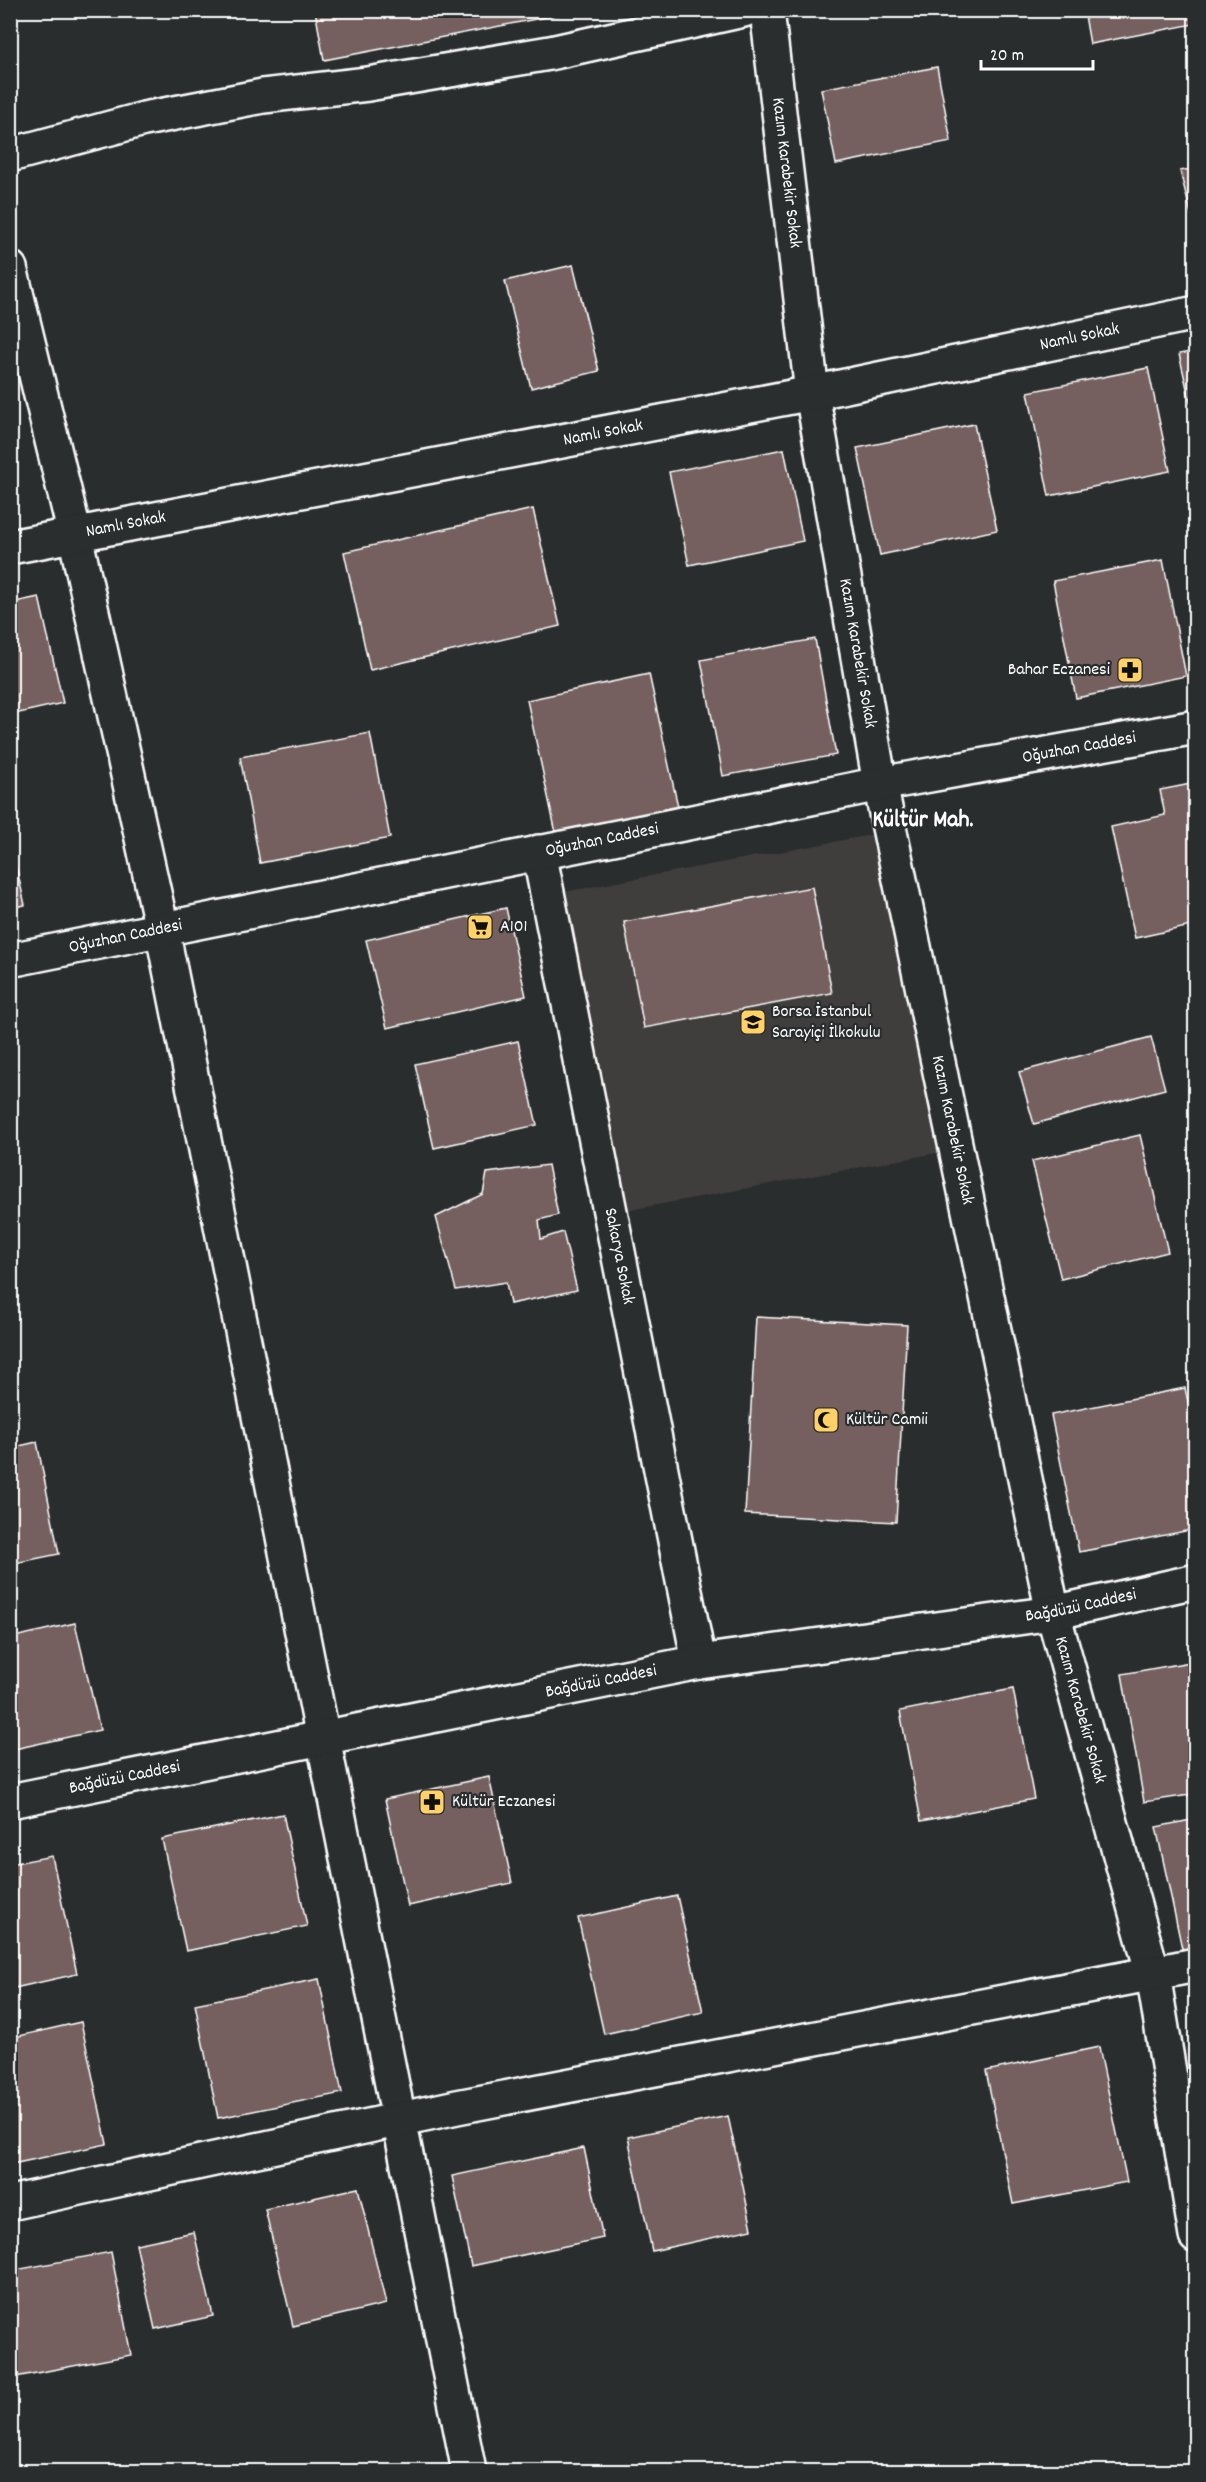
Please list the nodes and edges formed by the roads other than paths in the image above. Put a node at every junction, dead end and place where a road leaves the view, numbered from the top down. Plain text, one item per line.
1 (744, 10) edge
2 (767, 10) edge
3 (10, 154) edge
4 (10, 268) edge
5 (1196, 312) edge
6 (812, 393) junction
7 (75, 535) junction
8 (10, 547) edge
9 (1196, 727) edge
10 (880, 784) junction
11 (539, 852) junction
12 (162, 929) junction
13 (10, 960) edge
14 (1196, 1581) edge
15 (1053, 1613) junction
16 (699, 1662) junction
17 (324, 1738) junction
18 (10, 1801) edge
19 (1196, 1965) edge
20 (1153, 1974) junction
21 (400, 2120) junction
22 (10, 2204) edge
23 (1196, 2236) edge
24 (468, 2466) dead end

1 - 3 street
2 - 6 street, Kazım Karabekir Sokak
4 - 7 street
5 - 6 street, Namlı Sokak
6 - 7 street, Namlı Sokak
6 - 10 street, Kazım Karabekir Sokak
7 - 8 street, Namlı Sokak
7 - 12 street
9 - 10 street, Oğuzhan Caddesi
10 - 11 street, Oğuzhan Caddesi
10 - 15 street, Kazım Karabekir Sokak
11 - 12 street, Oğuzhan Caddesi
11 - 16 street, Sakarya Sokak
12 - 13 street, Oğuzhan Caddesi
12 - 17 street
14 - 15 street, Bağdüzü Caddesi
15 - 16 street, Bağdüzü Caddesi
15 - 20 street, Kazım Karabekir Sokak
16 - 17 street, Bağdüzü Caddesi
17 - 18 street, Bağdüzü Caddesi
17 - 21 street
19 - 20 street
20 - 21 street
20 - 23 street, Kazım Karabekir Sokak
21 - 22 street
21 - 24 street

